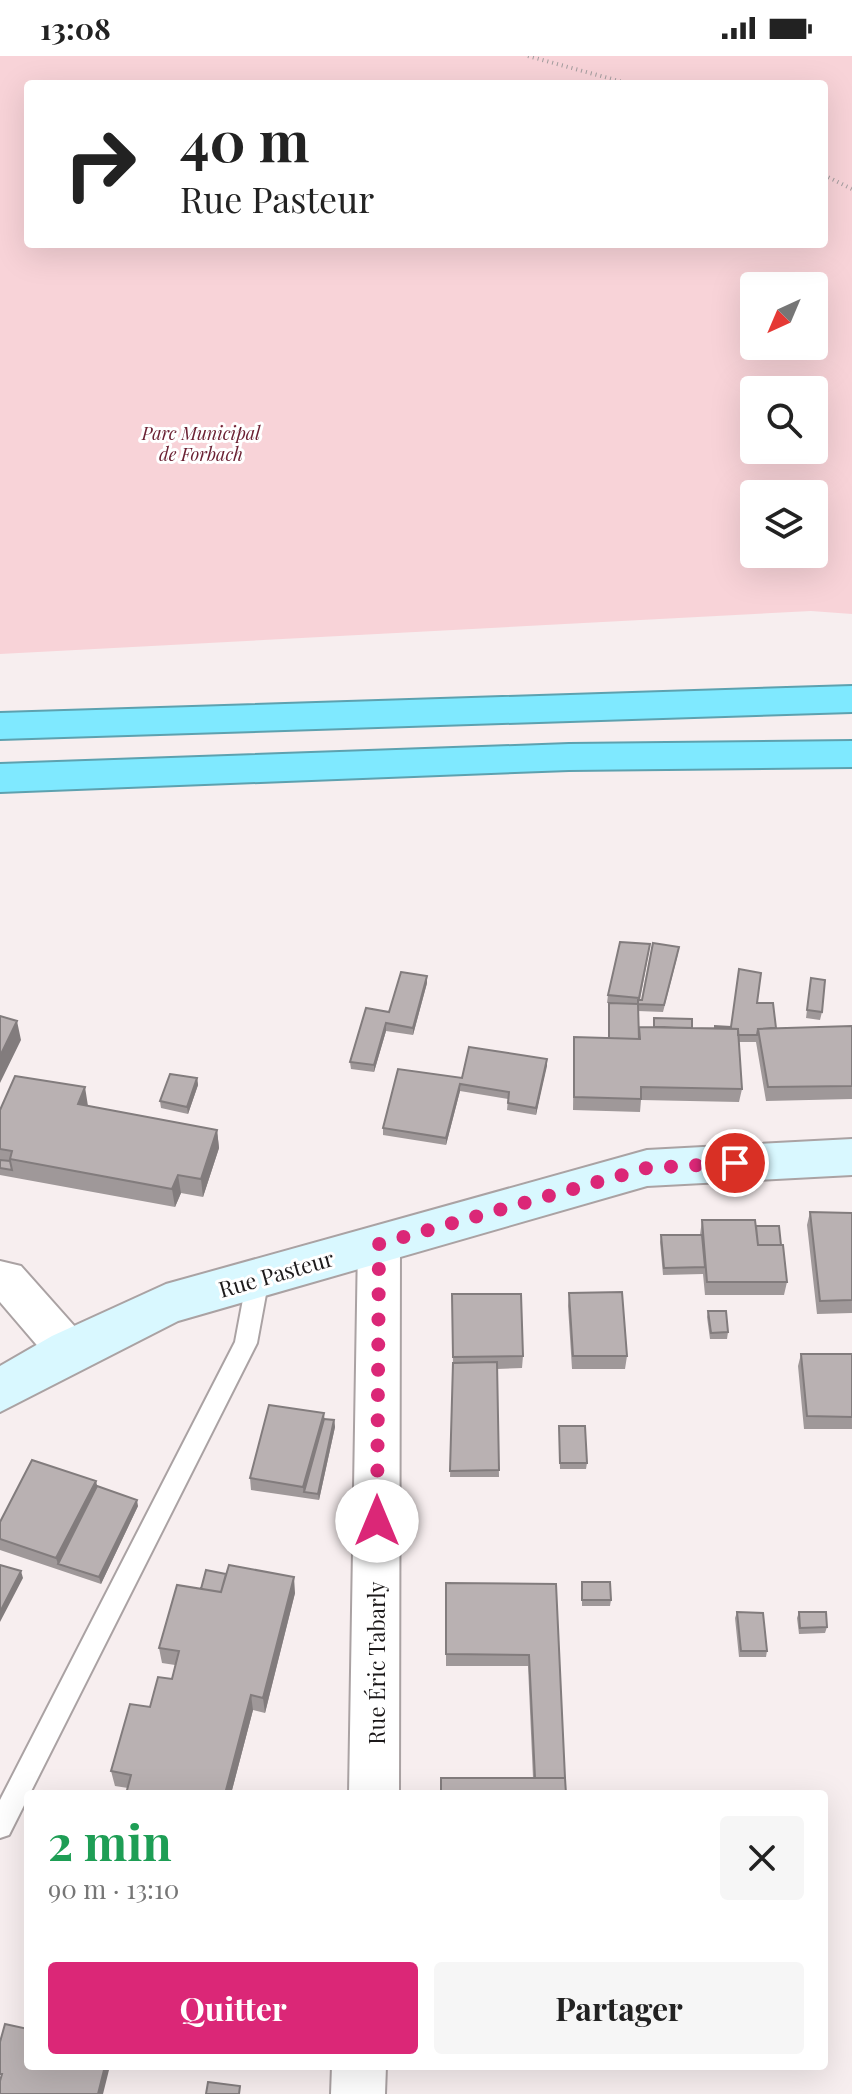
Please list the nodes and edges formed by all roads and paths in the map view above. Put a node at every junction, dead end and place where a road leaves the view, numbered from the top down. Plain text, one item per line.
1 (528, 56) edge
2 (615, 80) edge
3 (828, 177) edge
4 (852, 189) edge
5 (852, 699) edge
6 (0, 726) edge
7 (852, 754) edge
8 (0, 778) edge
9 (852, 1157) edge
10 (379, 1244) junction
11 (258, 1278) junction
12 (0, 1279) edge
13 (69, 1351) junction
14 (0, 1391) edge
15 (374, 1790) edge
16 (0, 1826) edge
17 (359, 2070) edge
18 (358, 2094) edge

1 - 2 path
3 - 4 path
5 - 6 highway
7 - 8 highway
9 - 10 main road, Rue Pasteur
10 - 11 main road, Rue Pasteur
10 - 15 street, Rue Éric Tabarly
11 - 13 main road, Rue Pasteur
11 - 16 lane
12 - 13 street
13 - 14 main road, Rue Pasteur
17 - 18 street

